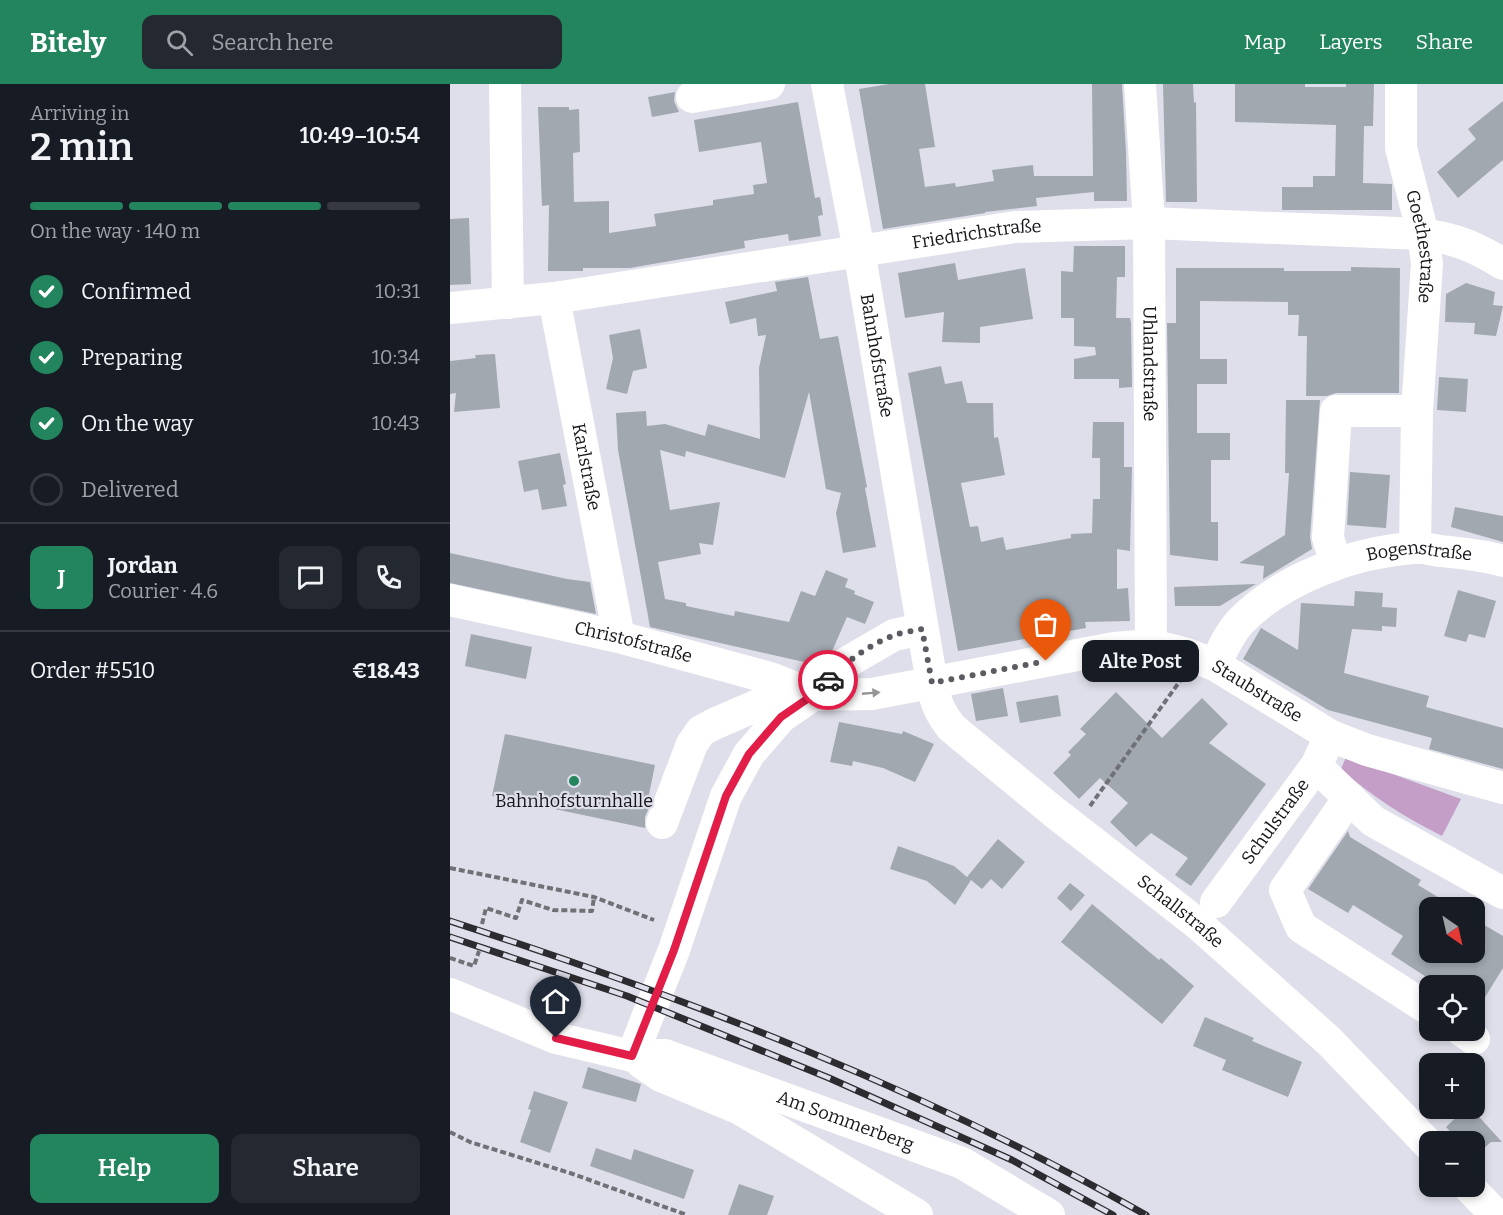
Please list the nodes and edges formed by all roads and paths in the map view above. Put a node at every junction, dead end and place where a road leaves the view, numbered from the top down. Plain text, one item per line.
1 (505, 84) edge
2 (769, 84) edge
3 (827, 84) edge
4 (1140, 84) edge
5 (1401, 84) edge
6 (692, 96) dead end
7 (1149, 223) junction
8 (1423, 234) junction
9 (859, 250) junction
10 (1503, 264) edge
11 (554, 298) junction
12 (508, 303) junction
13 (450, 308) edge
14 (1417, 411) junction
15 (1415, 548) junction
16 (1503, 561) edge
17 (1336, 564) junction
18 (450, 600) edge
19 (922, 629) junction
20 (619, 637) junction
21 (1151, 645) junction
22 (1205, 661) junction
23 (932, 683) junction
24 (813, 695) junction
25 (1331, 736) junction
26 (1316, 766) junction
27 (1503, 788) edge
28 (1349, 798) junction
29 (662, 823) dead end
30 (1074, 827) junction
31 (1246, 861) junction
32 (450, 868) edge
33 (1285, 890) junction
34 (1503, 893) edge
35 (594, 897) junction
36 (1216, 902) dead end
37 (482, 924) dead end
38 (680, 931) junction
39 (479, 951) dead end
40 (450, 958) edge
41 (450, 994) edge
42 (1419, 1003) edge
43 (632, 1056) junction
44 (450, 1132) edge
45 (1419, 1135) edge
46 (1479, 1197) edge
47 (687, 1215) edge
48 (917, 1215) edge
49 (1049, 1215) edge
50 (1496, 1215) edge

1 - 12 street
2 - 6 street
3 - 9 street, Bahnhofstraße
4 - 7 street, Uhlandstraße
5 - 8 street, Goethestraße
7 - 8 street, Friedrichstraße
7 - 9 street, Friedrichstraße
7 - 21 street, Uhlandstraße
8 - 10 street, Friedrichstraße
8 - 14 street, Goethestraße
9 - 11 street, Friedrichstraße
9 - 19 street, Bahnhofstraße
11 - 12 street, Friedrichstraße
11 - 20 street, Karlstraße
12 - 13 street, Friedrichstraße
14 - 15 street, Goethestraße
14 - 17 street
15 - 16 street, Bogenstraße
15 - 17 street, Bogenstraße
17 - 22 street, Bogenstraße
18 - 20 street, Christofstraße
19 - 23 street, Bahnhofstraße
19 - 24 street
20 - 24 street, Christofstraße
21 - 22 street, Staubstraße
21 - 23 street, Staubstraße
22 - 25 street, Staubstraße
22 - 30 path
24 -> 23 street
23 - 30 street, Schallstraße
24 - 29 street
24 - 38 street
25 - 26 street, Schulstraße
25 - 27 street, Staubstraße
26 - 28 street
26 - 31 street, Schulstraße
28 - 33 street
28 - 34 street
30 - 45 street, Schallstraße
31 - 33 street
31 - 36 street, Schulstraße
32 - 35 path
33 - 42 street
35 - 37 path
35 - 38 path
38 - 43 street
39 - 40 path
41 - 43 street, Am Sommerberg
43 - 48 street, Am Sommerberg
43 - 49 street, Am Sommerberg
44 - 47 path
46 - 50 street

